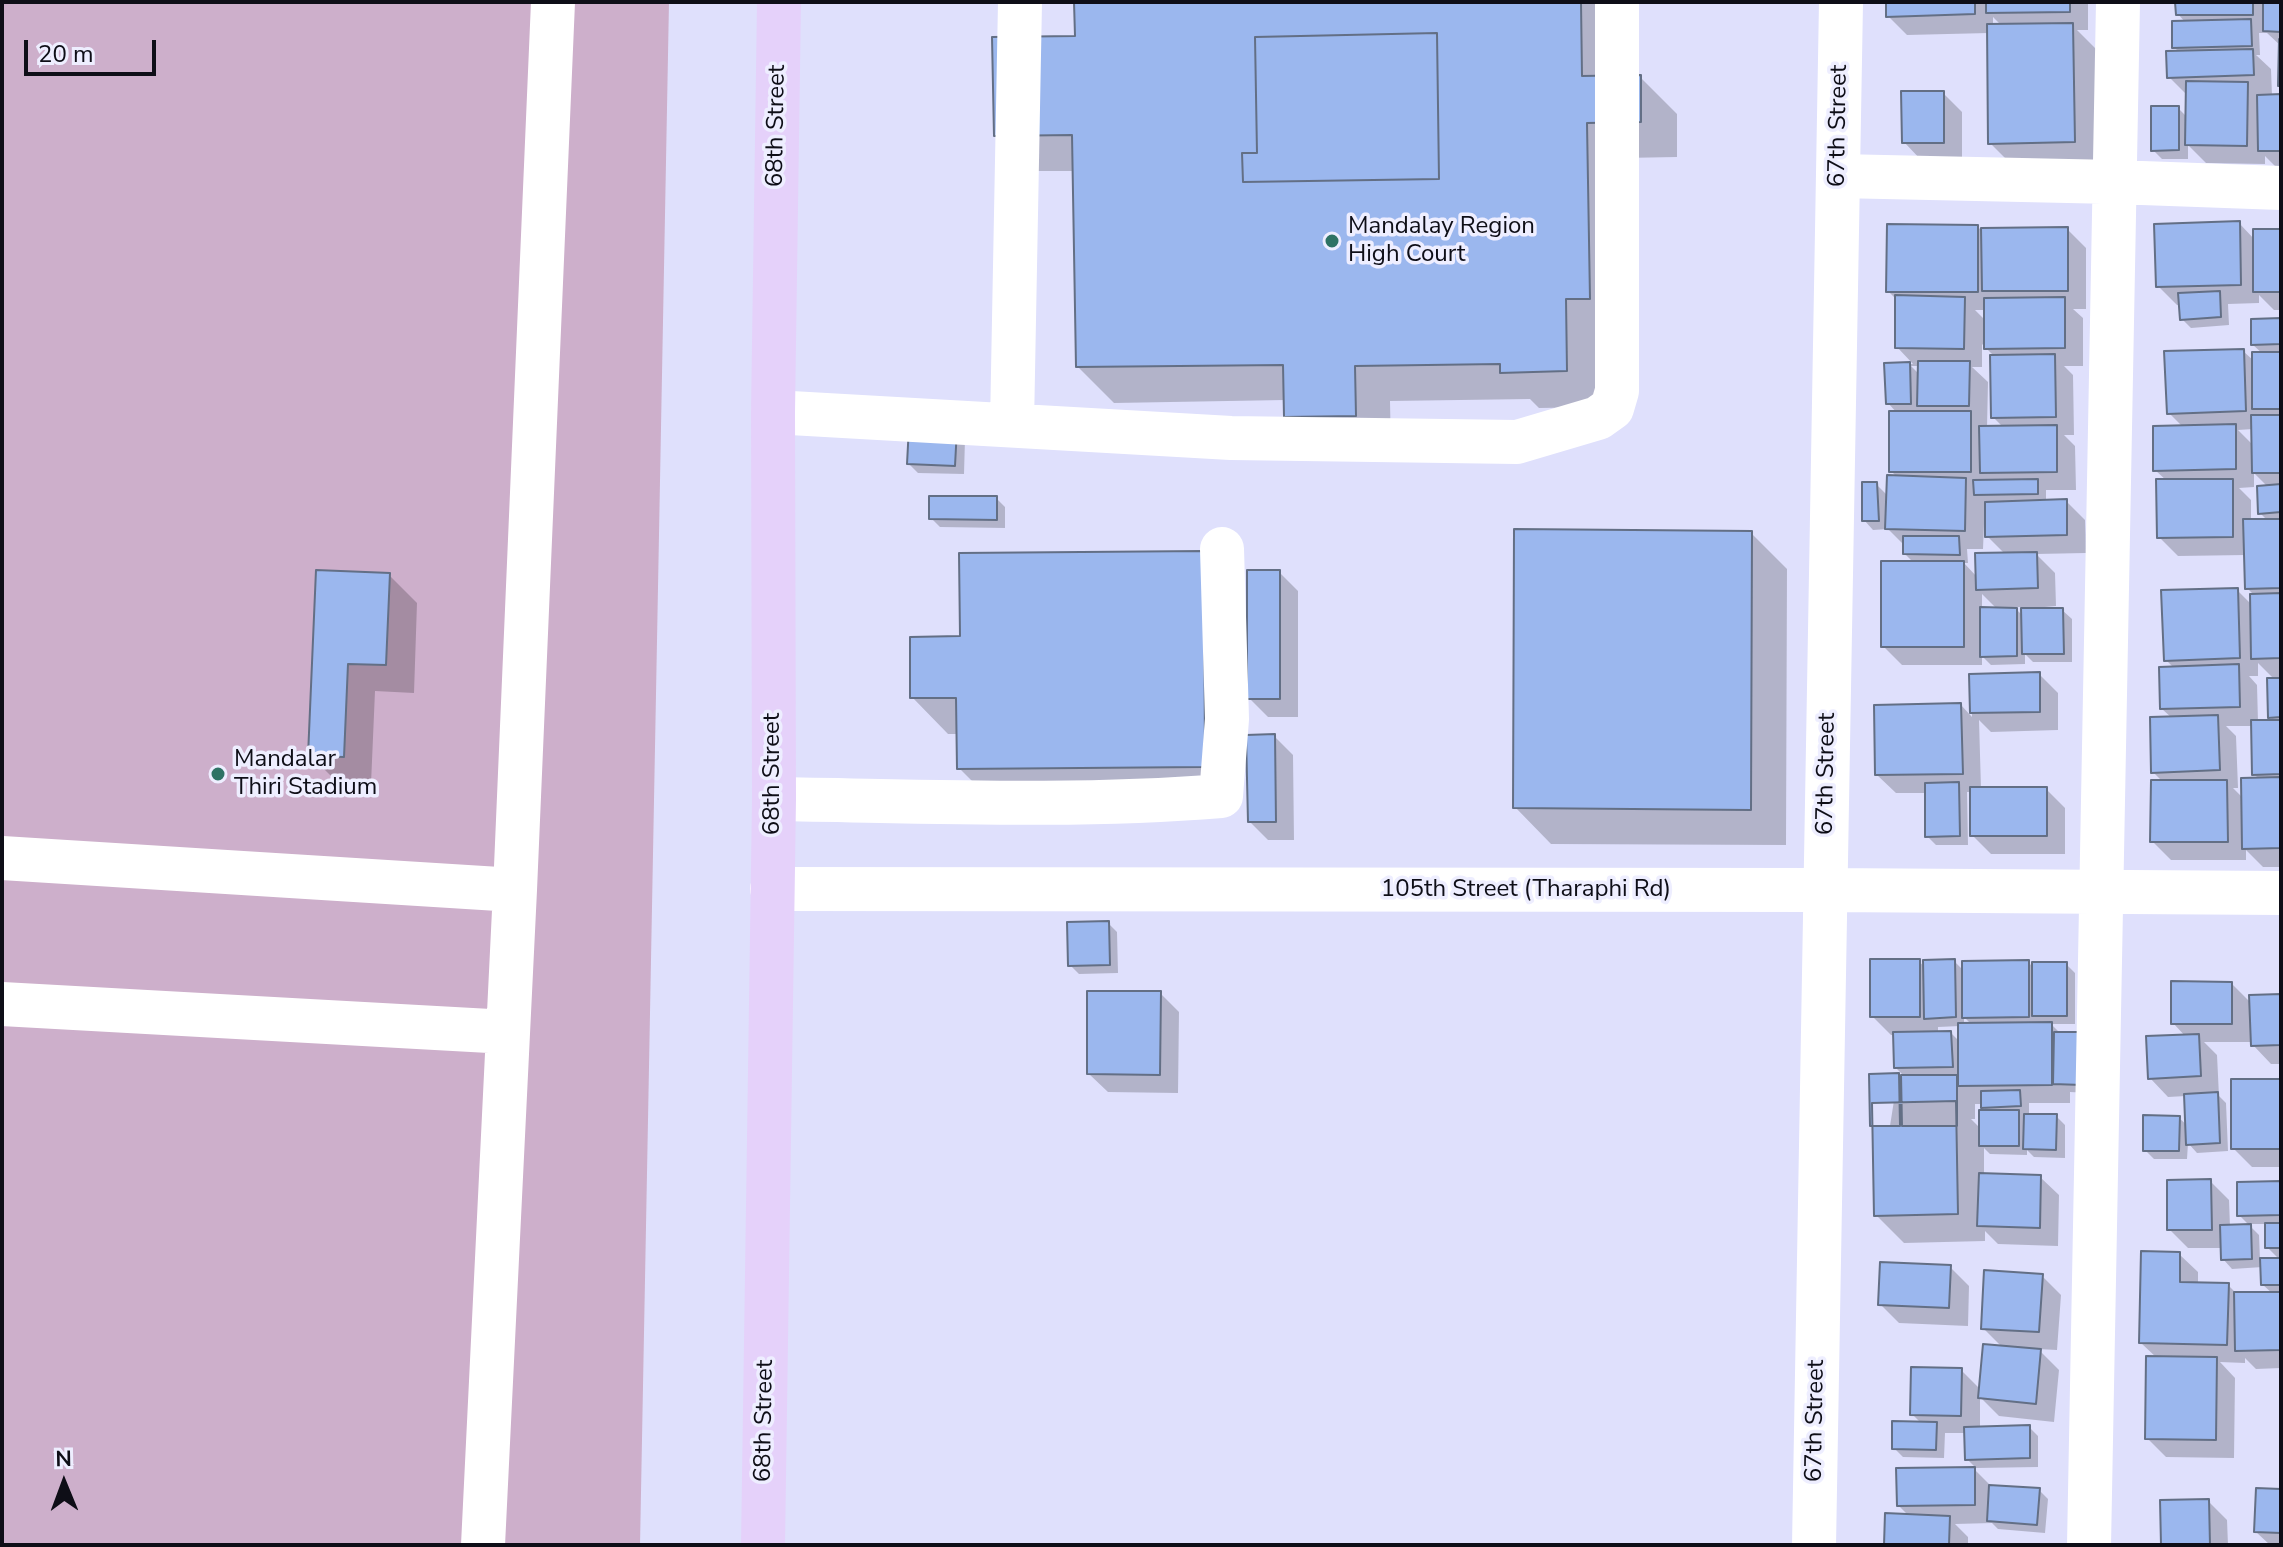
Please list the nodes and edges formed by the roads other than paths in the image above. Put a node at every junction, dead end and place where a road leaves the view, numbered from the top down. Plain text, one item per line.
1 (553, 2) edge
2 (779, 2) edge
3 (1020, 2) edge
4 (1617, 2) edge
5 (1841, 2) edge
6 (2118, 2) edge
7 (1838, 176) junction
8 (2114, 182) junction
9 (2281, 188) edge
10 (773, 412) junction
11 (1012, 425) junction
12 (1222, 549) dead end
13 (774, 799) junction
14 (2, 858) edge
15 (772, 889) junction
16 (515, 890) junction
17 (1825, 890) junction
18 (2100, 892) junction
19 (2281, 893) edge
20 (2, 1004) edge
21 (508, 1032) junction
22 (483, 1545) edge
23 (763, 1545) edge
24 (1814, 1545) edge
25 (2089, 1545) edge

1 - 16 street
2 - 10 main road, 68th Street
3 - 11 street
4 - 11 street
5 - 7 street, 67th Street
6 - 8 street
7 - 8 street
7 - 17 street, 67th Street
8 - 9 street
8 - 18 street
10 - 11 street
10 - 13 main road, 68th Street
12 - 13 street
13 - 15 main road, 68th Street
14 - 16 street
15 - 17 street, 105th Street (Tharaphi Rd)
15 - 23 main road, 68th Street
16 - 21 street
17 - 18 street, 105th Street (Tharaphi Rd)
17 - 24 street, 67th Street
18 - 19 street, 105th Street (Tharaphi Rd)
18 - 25 street
20 - 21 street
21 - 22 street

